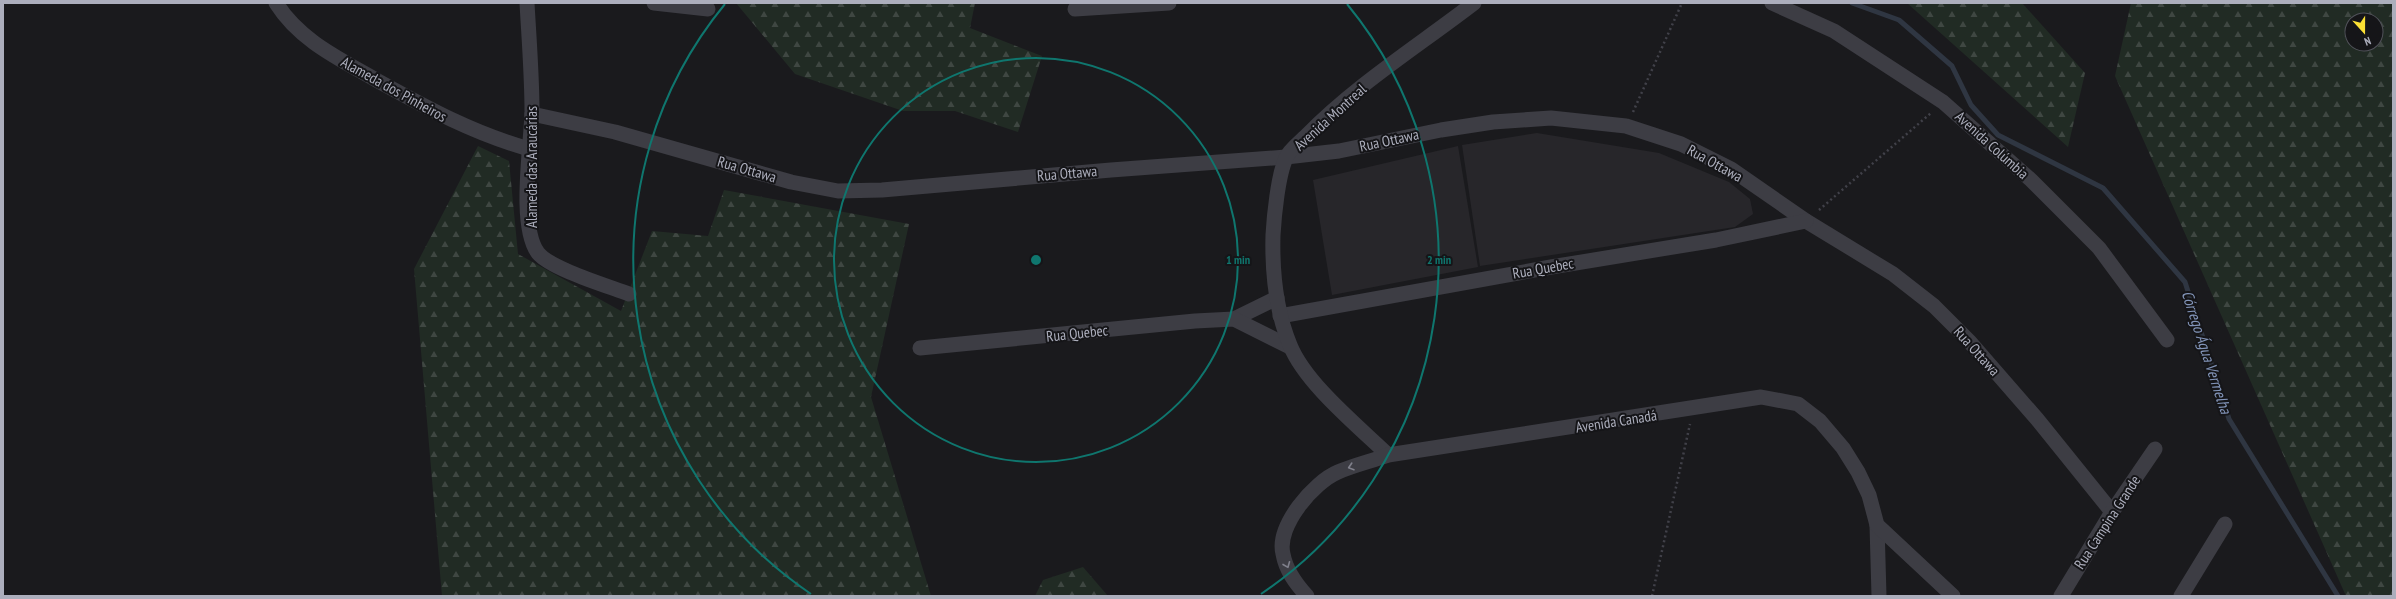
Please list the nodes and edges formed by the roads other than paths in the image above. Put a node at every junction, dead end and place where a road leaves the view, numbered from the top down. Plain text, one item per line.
1 (276, 3) edge
2 (527, 3) edge
3 (654, 3) edge
4 (1168, 3) edge
5 (1474, 3) edge
6 (1772, 3) edge
7 (708, 9) dead end
8 (1075, 9) dead end
9 (532, 114) junction
10 (529, 150) junction
11 (1286, 157) junction
12 (1806, 222) junction
13 (629, 294) dead end
14 (1277, 298) junction
15 (1280, 316) junction
16 (1234, 319) junction
17 (2167, 340) dead end
18 (1290, 347) junction
19 (920, 348) dead end
20 (2155, 449) dead end
21 (1388, 455) junction
22 (2112, 512) junction
23 (2225, 524) dead end
24 (1877, 525) junction
25 (1307, 596) edge
26 (1879, 596) edge
27 (1953, 596) edge
28 (2061, 596) edge
29 (2181, 596) edge

1 - 10 street, Alameda dos Pinheiros
2 - 9 street, Alameda das Araucárias
3 - 7 street
4 - 8 street
5 - 11 street, Avenida Montreal
6 - 17 street, Avenida Colúmbia
9 - 10 street, Alameda das Araucárias
9 - 11 street, Rua Ottawa
10 - 13 street, Alameda das Araucárias
11 - 12 street, Rua Ottawa
11 - 14 street, Avenida Montreal
12 - 15 street, Rua Quebec
12 - 22 street, Rua Ottawa
14 - 15 street, Avenida Montreal
14 - 16 street, Rua Quebec
15 - 18 street, Avenida Montreal
16 - 18 street, Rua Quebec
16 - 19 street, Rua Quebec
18 - 21 street, Avenida Montreal
20 - 22 street, Rua Campina Grande
21 - 24 street, Avenida Canadá
21 -> 25 street, Avenida Canadá
22 - 28 street, Rua Campina Grande
23 - 29 street
24 - 26 street, Avenida Canadá
24 - 27 street

